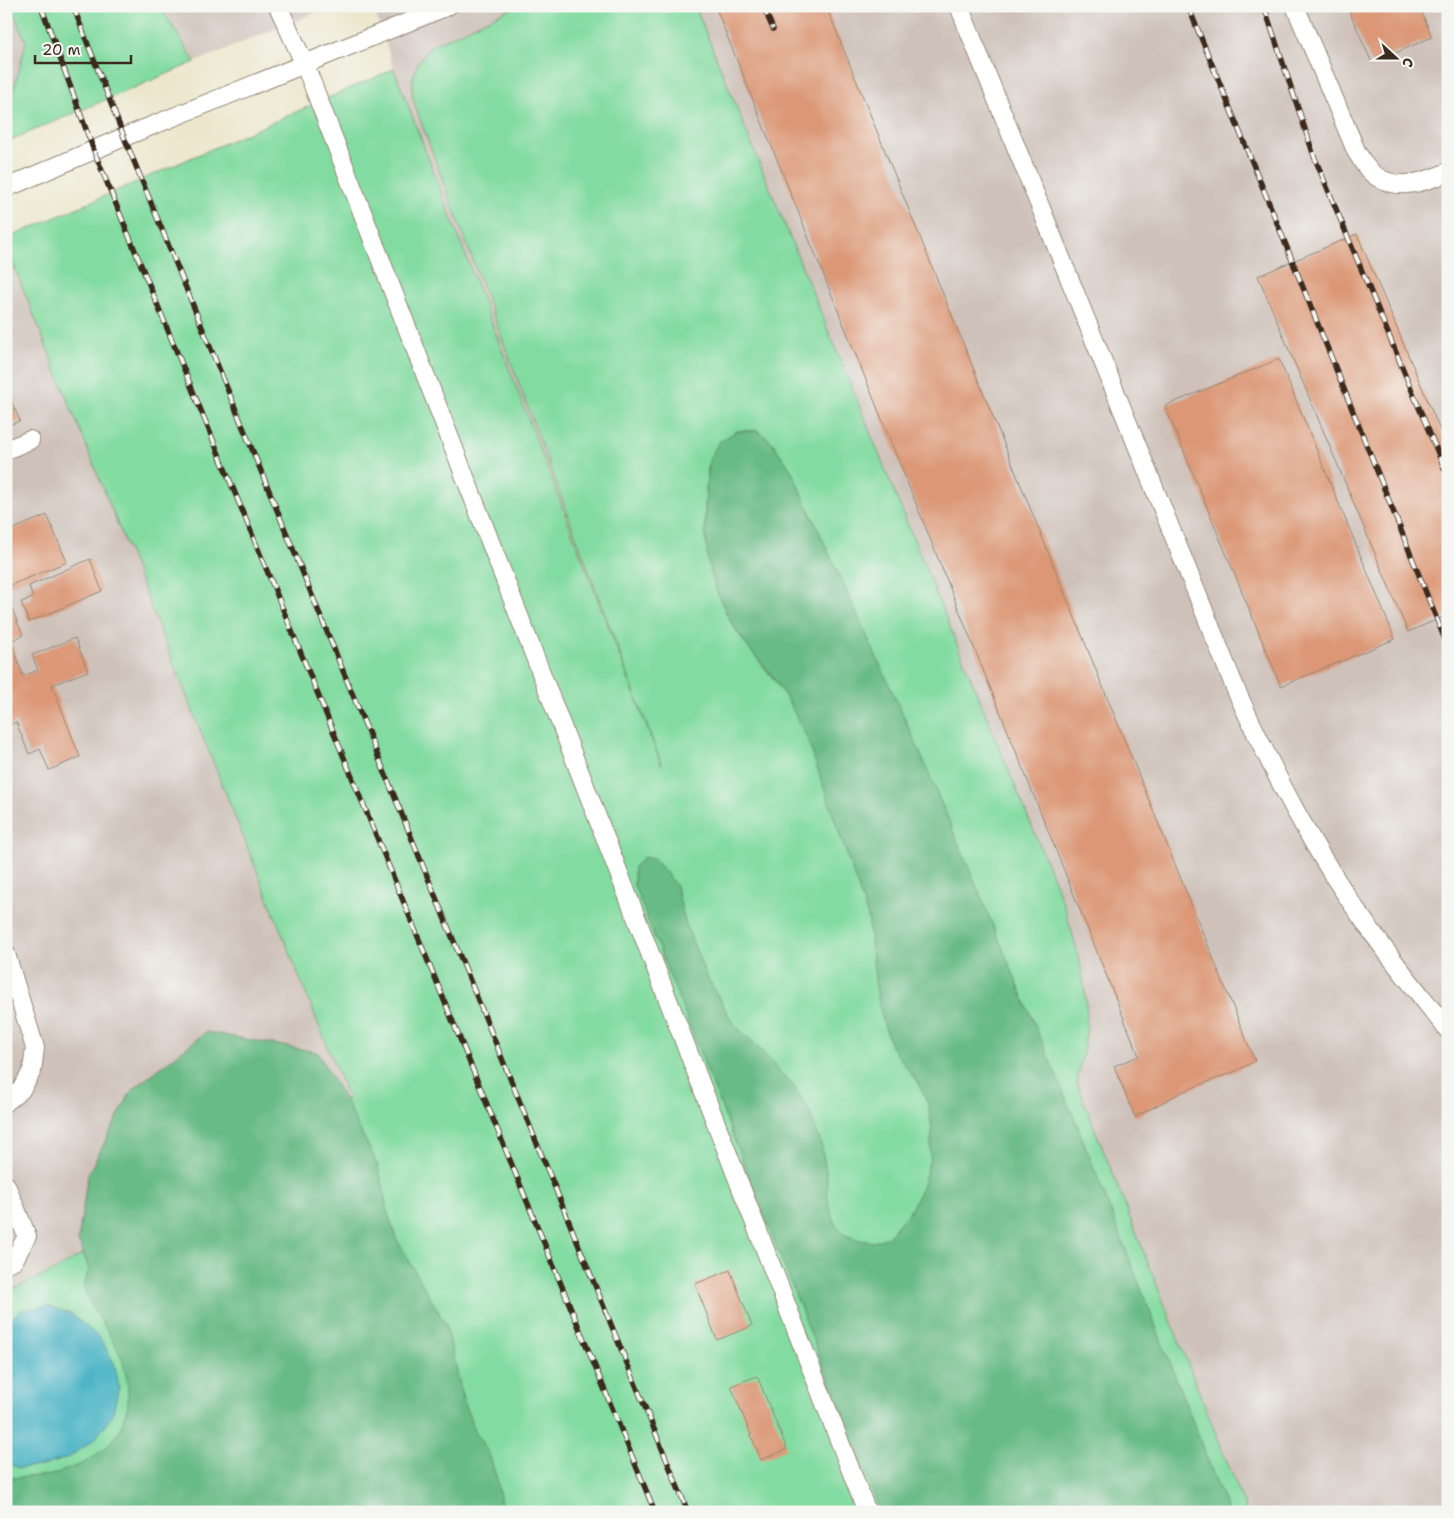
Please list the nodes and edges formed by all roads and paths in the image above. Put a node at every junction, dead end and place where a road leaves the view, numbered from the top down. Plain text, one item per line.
1 (278, 6) edge
2 (448, 6) edge
3 (959, 6) edge
4 (1295, 6) edge
5 (305, 65) junction
6 (1448, 172) edge
7 (6, 188) edge
8 (30, 440) dead end
9 (6, 450) edge
10 (6, 954) edge
11 (1448, 1030) edge
12 (6, 1102) edge
13 (6, 1185) edge
14 (6, 1263) edge
15 (867, 1512) edge

1 - 5 lane
2 - 5 lane
3 - 11 lane
4 - 6 lane
5 - 7 lane
5 - 15 lane
8 - 9 lane
10 - 12 lane
13 - 14 lane

